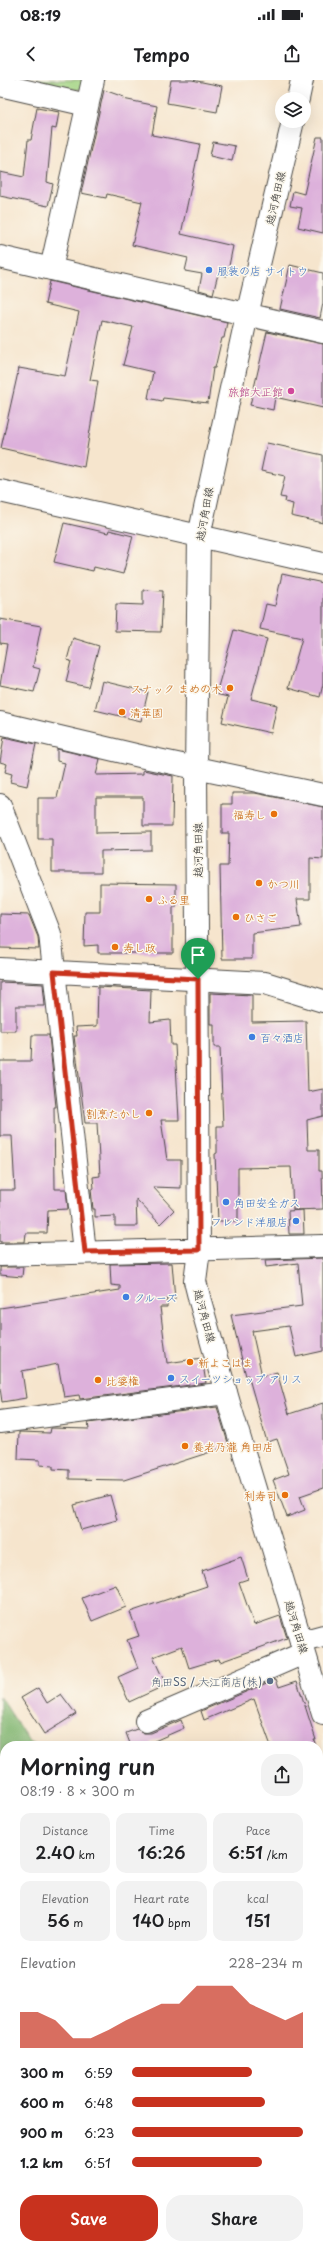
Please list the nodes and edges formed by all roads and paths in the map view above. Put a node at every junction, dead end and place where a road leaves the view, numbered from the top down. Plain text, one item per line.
1 (93, 80) edge
2 (302, 80) edge
3 (0, 85) edge
4 (299, 92) edge
5 (87, 104) junction
6 (291, 128) edge
7 (0, 257) edge
8 (51, 269) junction
9 (247, 315) junction
10 (323, 332) edge
11 (0, 491) edge
12 (199, 536) junction
13 (323, 564) edge
14 (0, 723) edge
15 (196, 769) junction
16 (323, 795) edge
17 (0, 805) edge
18 (0, 969) edge
19 (54, 972) junction
20 (198, 979) junction
21 (323, 1001) edge
22 (323, 1246) edge
23 (199, 1250) junction
24 (85, 1252) junction
25 (0, 1255) edge
26 (226, 1394) junction
27 (0, 1422) edge
28 (323, 1636) edge
29 (303, 1647) junction
30 (317, 1673) edge
31 (323, 1714) edge
32 (146, 1721) dead end

1 - 5 street
2 - 4 street
3 - 5 street
5 - 8 street
6 - 9 street, 越河角田線
7 - 8 street
8 - 9 street
9 - 10 street
9 - 12 street, 越河角田線
11 - 12 street
12 - 13 street
12 - 15 street, 越河角田線
14 - 15 street
15 - 16 street
15 - 20 street, 越河角田線
17 - 19 street
18 - 19 street
19 - 20 street
19 - 24 street
20 - 21 street
20 - 23 street, 越河角田線
22 - 23 street
23 - 24 street
23 - 26 street, 越河角田線
24 - 25 street
26 - 27 street
26 - 29 street, 越河角田線
28 - 29 street
29 - 30 street, 越河角田線
29 - 32 street
30 - 31 street, 越河角田線

